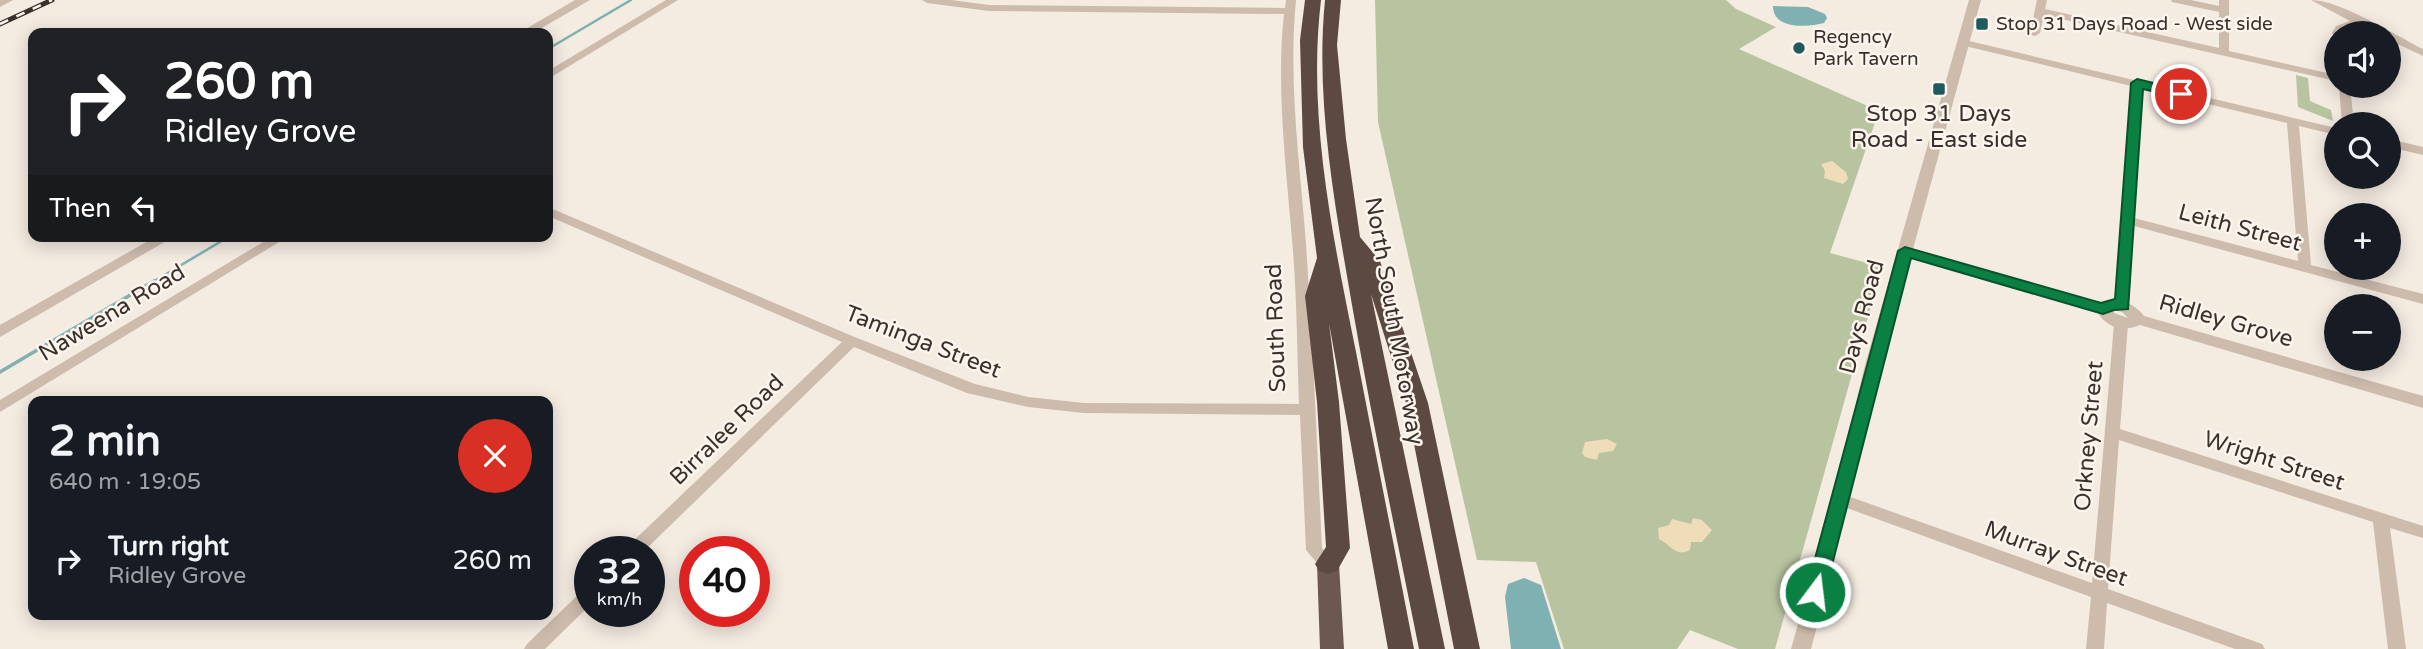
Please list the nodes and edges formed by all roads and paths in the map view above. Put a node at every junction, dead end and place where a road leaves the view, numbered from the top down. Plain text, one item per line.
1 (8, 0) edge
2 (584, 0) edge
3 (673, 0) edge
4 (927, 0) edge
5 (1313, 0) edge
6 (1333, 0) edge
7 (1975, 0) edge
8 (2176, 0) edge
9 (2316, 0) edge
10 (0, 4) edge
11 (1290, 5) edge
12 (2224, 5) edge
13 (2041, 6) edge
14 (2359, 21) edge
15 (534, 28) edge
16 (2035, 33) dead end
17 (2401, 42) edge
18 (1965, 43) junction
19 (2423, 52) edge
20 (2224, 53) junction
21 (553, 73) edge
22 (2324, 75) edge
23 (2137, 83) junction
24 (2293, 121) junction
25 (2324, 128) edge
26 (2401, 146) edge
27 (2423, 151) edge
28 (553, 213) edge
29 (2128, 220) junction
30 (1350, 238) junction
31 (158, 242) edge
32 (273, 242) edge
33 (1905, 251) junction
34 (1327, 258) junction
35 (2305, 267) junction
36 (2423, 299) edge
37 (2122, 306) junction
38 (2103, 309) junction
39 (2129, 321) junction
40 (0, 332) edge
41 (852, 341) junction
42 (2423, 402) edge
43 (0, 407) edge
44 (1306, 410) junction
45 (2111, 432) junction
46 (1842, 500) junction
47 (2381, 519) junction
48 (2423, 532) edge
49 (650, 536) edge
50 (1328, 564) junction
51 (2099, 594) junction
52 (574, 609) edge
53 (533, 649) edge
54 (1332, 649) edge
55 (1401, 649) edge
56 (1432, 649) edge
57 (1467, 649) edge
58 (1801, 649) edge
59 (2095, 649) edge
60 (2256, 649) edge
61 (2398, 649) edge

1 - 10 street
2 - 15 street
3 - 21 street
4 - 11 street
5 - 34 highway
6 - 30 highway, North South Motorway
7 - 18 street, Days Road
8 - 12 street
9 - 14 street
11 - 44 street, South Road
12 - 20 street
13 - 16 street
13 - 20 street
17 - 19 street
18 - 23 street
18 - 33 street, Days Road
20 - 22 street
23 - 24 street
23 - 29 street
24 - 25 street
24 - 35 street
26 - 27 street
28 - 41 street, Taminga Street
29 - 35 street, Leith Street
29 - 37 street
30 - 56 highway, North South Motorway
30 - 57 highway
31 - 40 street
32 - 43 street, Naweena Road
33 - 38 street
33 - 46 street, Days Road
34 - 50 highway
34 - 55 highway
35 - 36 street, Leith Street
37 - 38 street
37 - 39 street
38 - 39 street
39 - 42 street, Ridley Grove
39 - 45 street, Orkney Street
41 - 44 street, Taminga Street
41 - 49 street, Birralee Road
44 - 50 street, South Road
45 - 47 street, Wright Street
45 - 51 street, Orkney Street
46 - 51 street, Murray Street
46 - 58 street, Days Road
47 - 48 street, Wright Street
47 - 61 street
50 - 54 highway, South Road
51 - 59 street, Orkney Street
51 - 60 street, Murray Street
52 - 53 street

